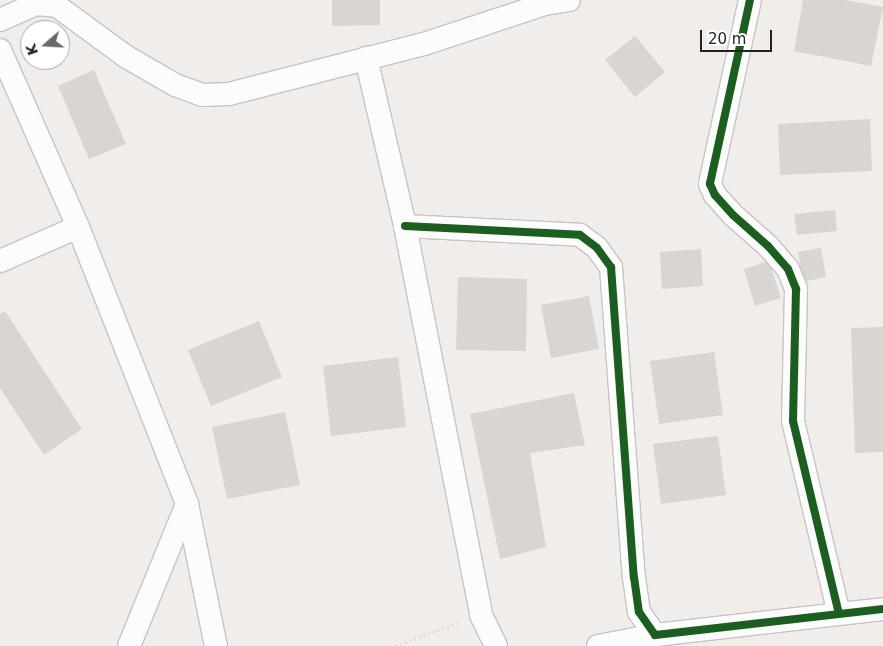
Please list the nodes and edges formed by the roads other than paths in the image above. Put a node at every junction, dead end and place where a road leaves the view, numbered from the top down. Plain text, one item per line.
1 (569, 0) edge
2 (750, 0) edge
3 (35, 2) edge
4 (0, 20) edge
5 (0, 50) edge
6 (366, 58) junction
7 (405, 226) junction
8 (78, 227) junction
9 (0, 261) edge
10 (187, 504) junction
11 (883, 609) edge
12 (839, 614) junction
13 (655, 635) junction
14 (630, 643) edge
15 (129, 646) edge
16 (216, 646) edge
17 (496, 646) edge
18 (598, 646) edge

1 - 6 street
2 - 12 street
3 - 4 street
3 - 6 street
5 - 8 street
6 - 7 street
7 - 13 street
7 - 17 street
8 - 9 street
8 - 10 street
10 - 15 street
10 - 16 street
11 - 12 street
12 - 13 street
13 - 14 street
14 - 18 street

